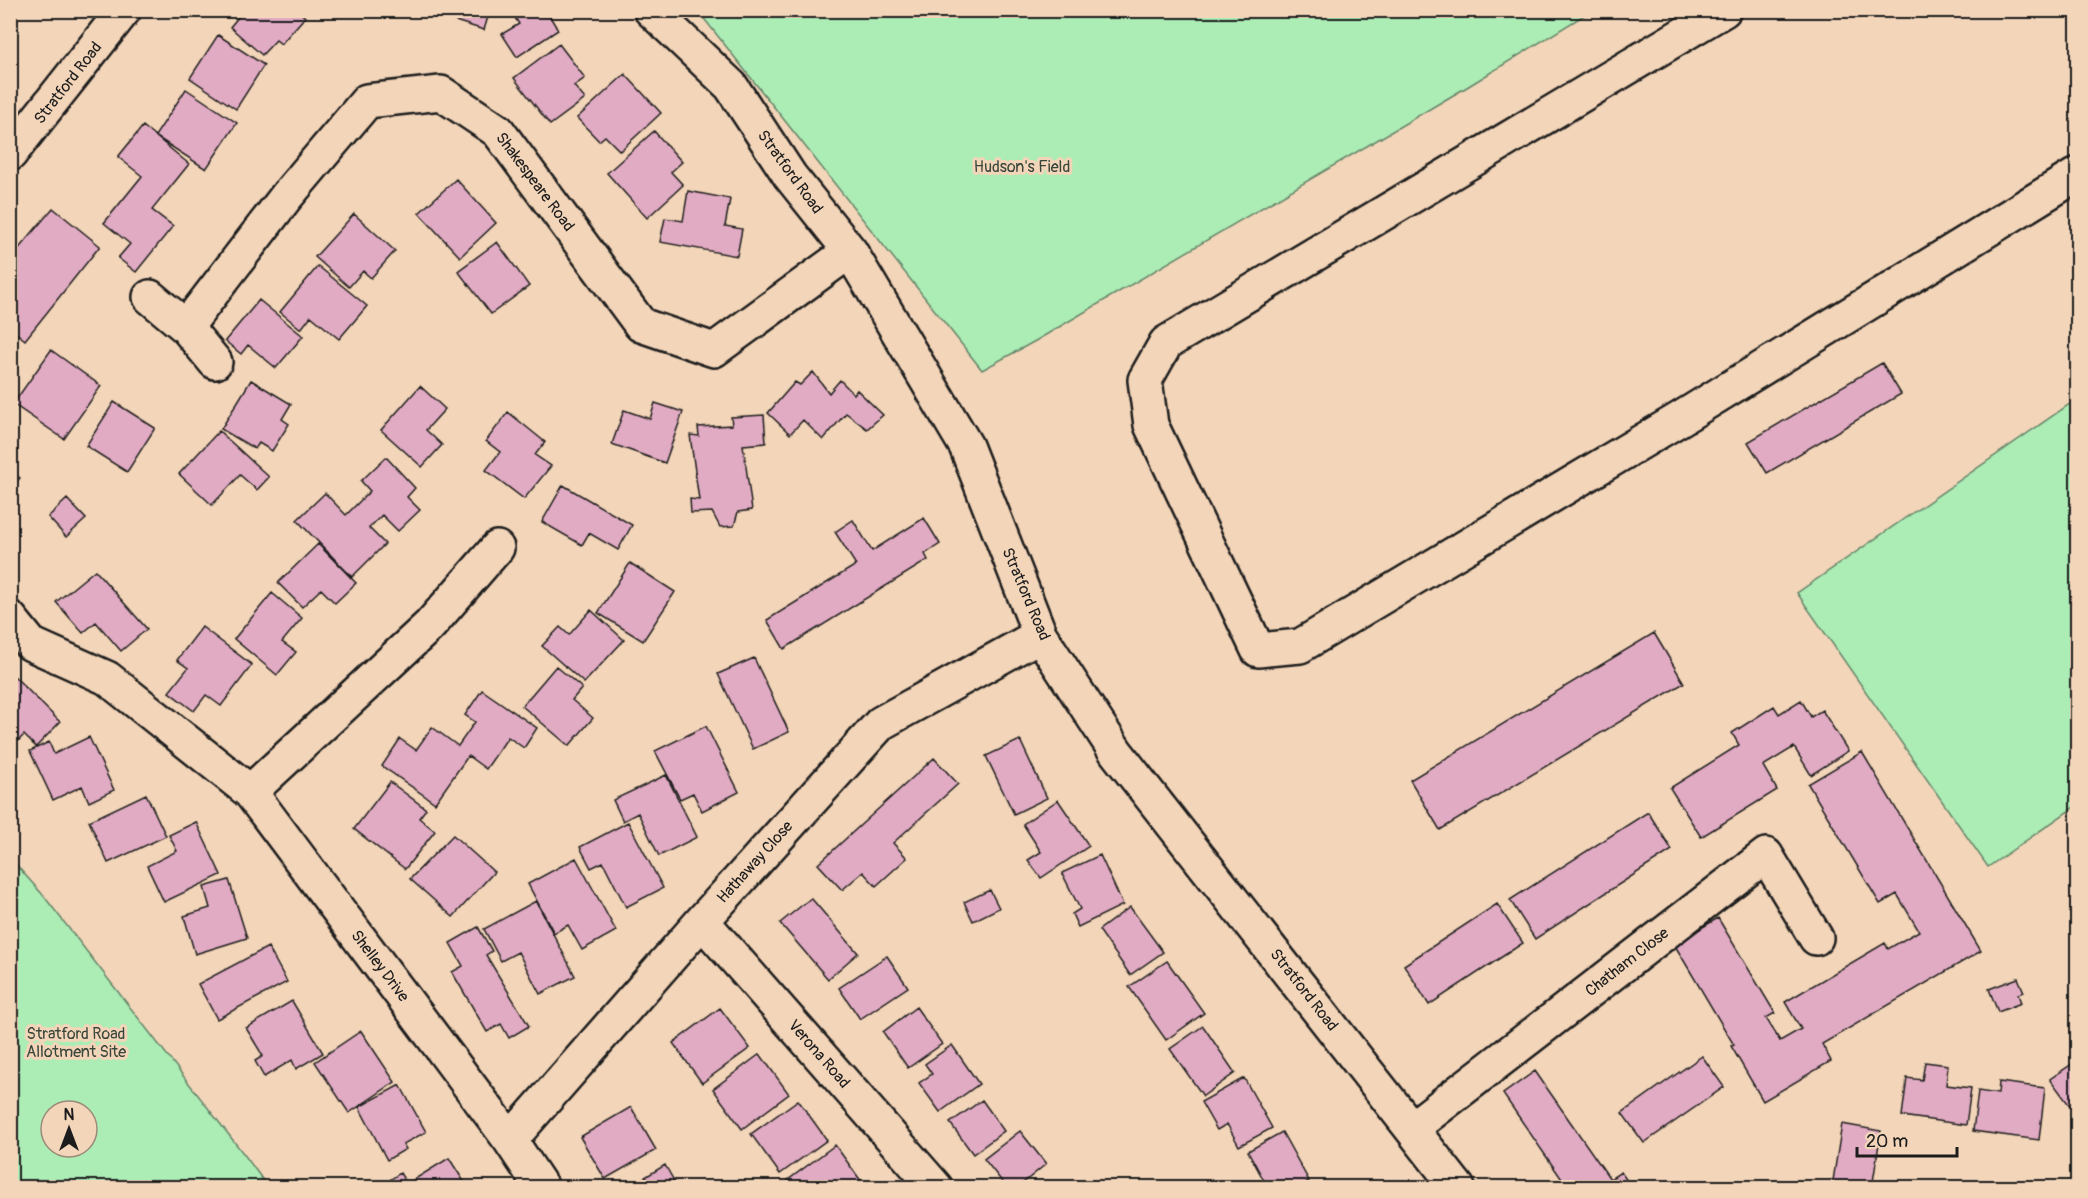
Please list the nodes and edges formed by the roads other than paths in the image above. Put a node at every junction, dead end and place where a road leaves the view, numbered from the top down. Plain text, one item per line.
1 (124, 10) edge
2 (651, 10) edge
3 (1725, 10) edge
4 (10, 154) edge
5 (2078, 174) edge
6 (850, 251) junction
7 (150, 297) dead end
8 (186, 327) junction
9 (216, 362) dead end
10 (497, 548) dead end
11 (10, 618) edge
12 (1040, 635) junction
13 (250, 792) junction
14 (702, 921) junction
15 (1816, 938) dead end
16 (1412, 1128) junction
17 (510, 1140) junction
18 (542, 1188) edge
19 (936, 1188) edge
20 (1458, 1188) edge

1 - 4 street, Stratford Road
2 - 6 street, Stratford Road
3 - 5 street
6 - 8 street, Shakespeare Road
6 - 12 street, Stratford Road
7 - 8 street
8 - 9 street
10 - 13 street
11 - 13 street, Shelley Drive
12 - 14 street, Hathaway Close
12 - 16 street, Stratford Road
13 - 17 street, Shelley Drive
14 - 17 street, Hathaway Close
14 - 19 street, Verona Road
15 - 16 street, Chatham Close
16 - 20 street, Stratford Road
17 - 18 street, Shelley Drive

